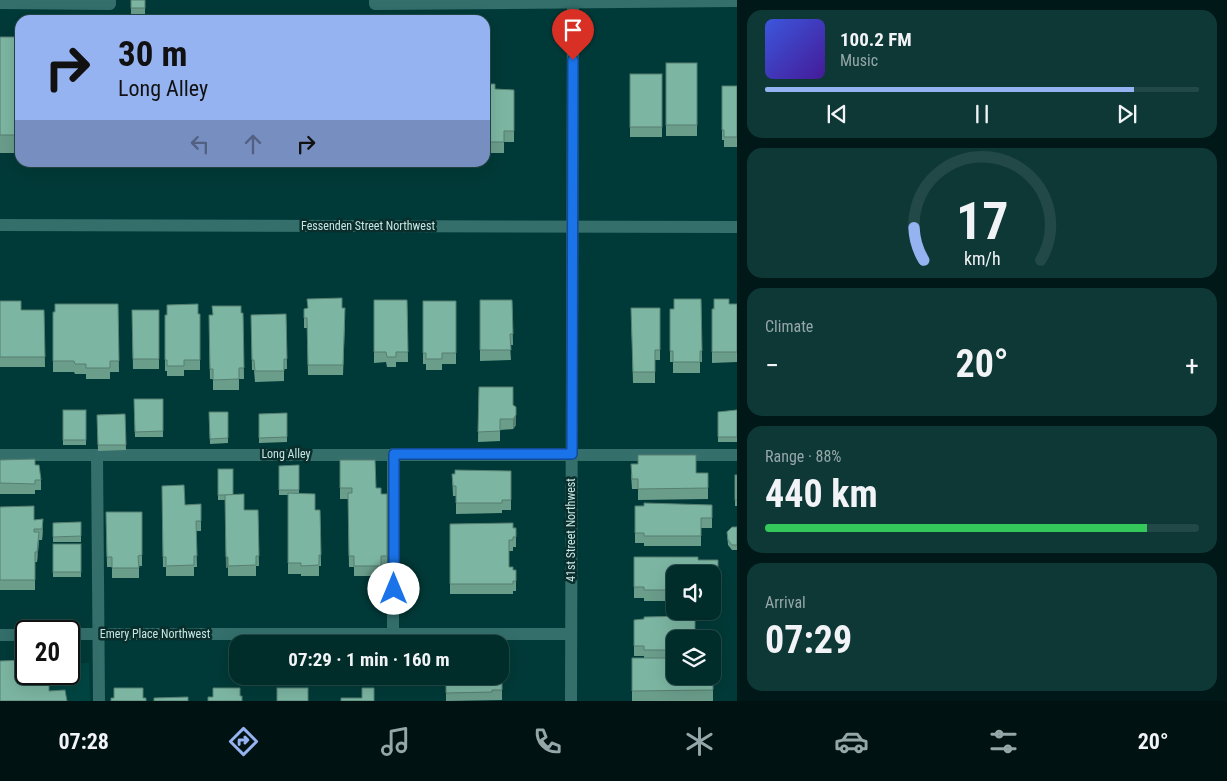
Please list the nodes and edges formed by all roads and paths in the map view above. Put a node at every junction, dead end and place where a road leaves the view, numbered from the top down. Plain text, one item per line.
1 (110, 0) edge
2 (375, 0) edge
3 (573, 1) edge
4 (737, 1) edge
5 (0, 3) edge
6 (0, 225) edge
7 (572, 227) junction
8 (737, 227) edge
9 (394, 454) junction
10 (572, 454) junction
11 (737, 454) edge
12 (0, 455) edge
13 (97, 455) junction
14 (15, 634) edge
15 (80, 634) edge
16 (99, 634) junction
17 (394, 634) junction
18 (571, 634) junction
19 (0, 635) edge
20 (99, 701) edge
21 (571, 701) edge

1 - 5 street
2 - 3 street
3 - 4 street
3 - 7 street, 41st Street Northwest
6 - 7 street, Fessenden Street Northwest
7 - 8 street, Fessenden Street Northwest
7 - 10 street, 41st Street Northwest
9 - 10 street, Long Alley
9 - 13 street, Long Alley
9 - 17 street
10 - 11 street, Long Alley
10 - 18 street, 41st Street Northwest
12 - 13 street, Long Alley
13 - 16 street
14 - 19 street
15 - 16 street, Emery Place Northwest
16 - 17 street, Emery Place Northwest
16 - 20 street
17 - 18 street, Emery Place Northwest
18 - 21 street, 41st Street Northwest

